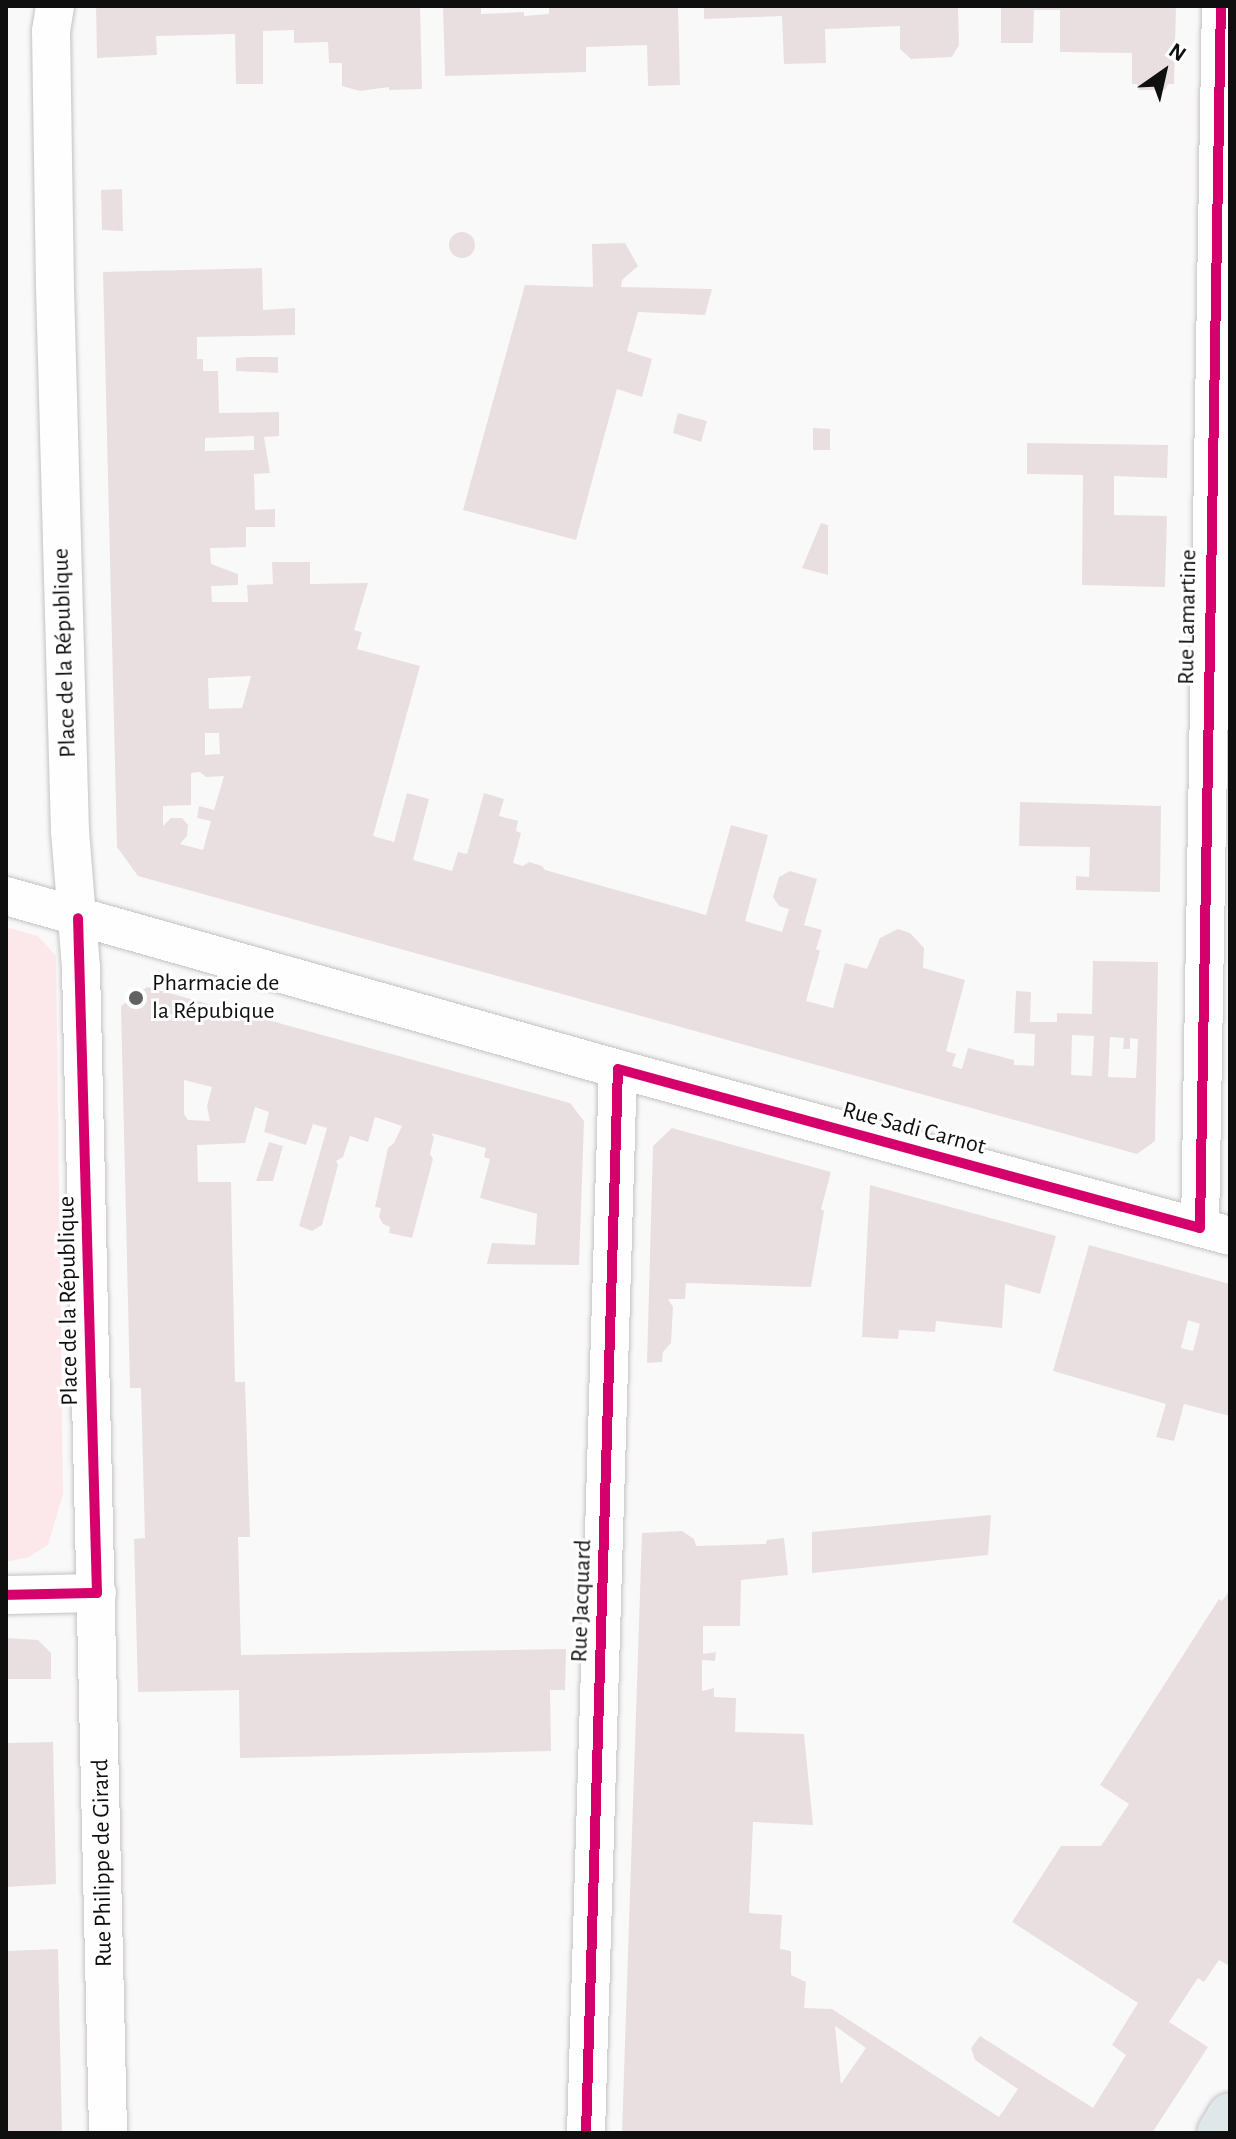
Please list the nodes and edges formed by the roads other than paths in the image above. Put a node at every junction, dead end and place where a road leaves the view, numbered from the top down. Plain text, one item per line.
1 (55, 6) edge
2 (1221, 6) edge
3 (6, 896) edge
4 (78, 918) junction
5 (618, 1069) junction
6 (1215, 1232) edge
7 (97, 1593) junction
8 (6, 1595) edge
9 (1230, 2115) edge
10 (108, 2133) edge
11 (586, 2133) edge
12 (1219, 2133) edge

1 - 4 street, Place de la République
2 - 6 street, Rue Lamartine
3 - 4 street, Rue Sadi Carnot
4 - 5 street, Rue Sadi Carnot
4 - 7 street, Place de la République
5 - 6 street, Rue Sadi Carnot
5 - 11 street, Rue Jacquard
7 - 8 street
7 - 10 street, Rue Philippe de Girard
9 - 12 main road

